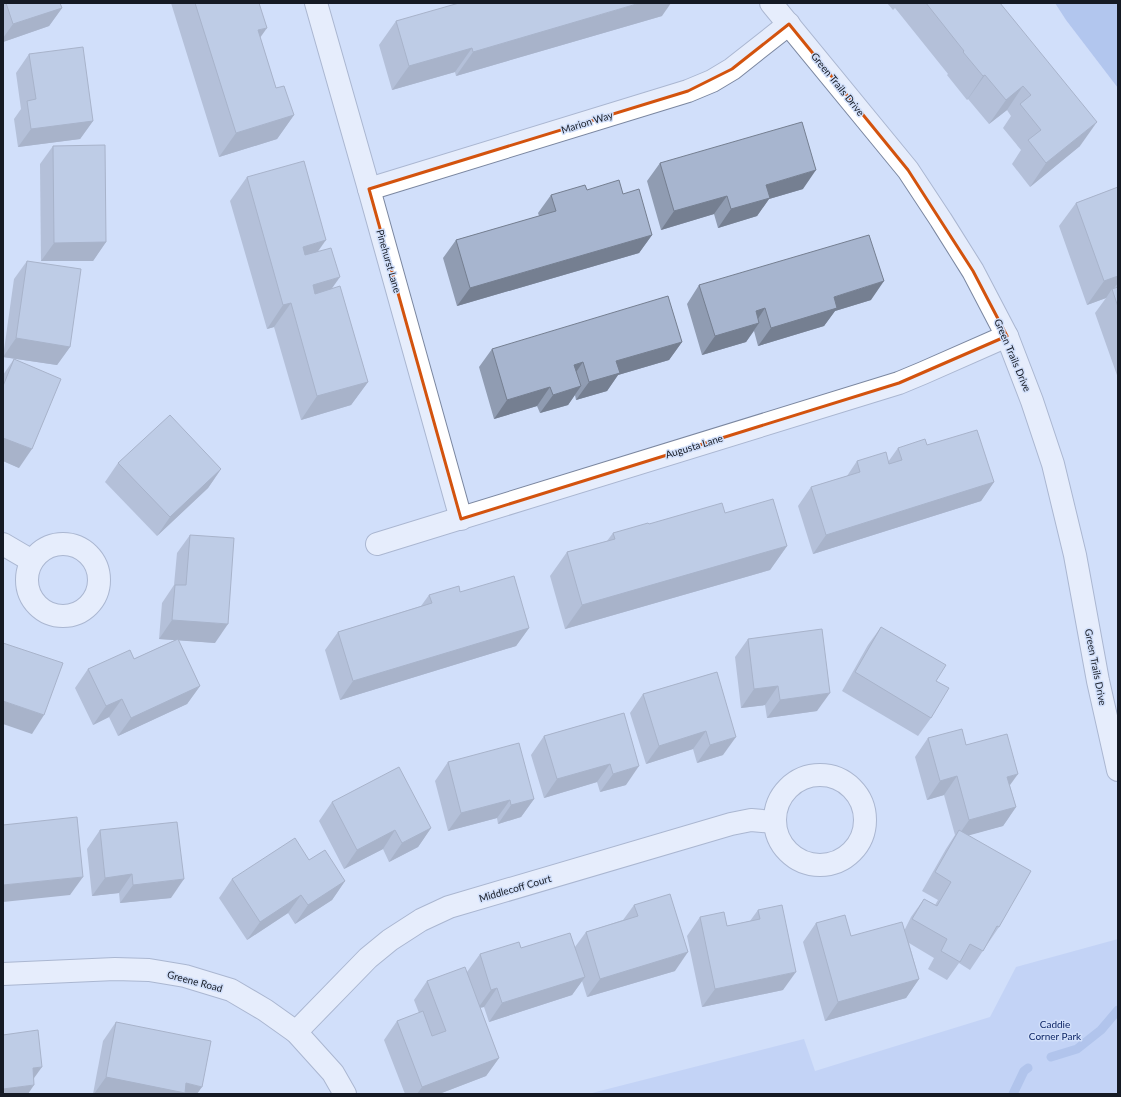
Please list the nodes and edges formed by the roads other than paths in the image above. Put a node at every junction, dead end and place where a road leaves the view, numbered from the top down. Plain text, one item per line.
1 (316, 3) edge
2 (771, 3) edge
3 (789, 24) junction
4 (369, 189) junction
5 (1007, 336) junction
6 (461, 519) junction
7 (3, 544) edge
8 (377, 544) dead end
9 (32, 561) dead end
10 (1118, 770) edge
11 (774, 822) junction
12 (3, 974) edge
13 (296, 1032) junction
14 (345, 1094) edge

1 - 4 street, Pinehurst Lane
2 - 3 street, Green Trails Drive
3 - 4 street, Marion Way
3 - 5 street, Green Trails Drive
4 - 6 street, Pinehurst Lane
5 - 6 street, Augusta Lane
5 - 10 street, Green Trails Drive
6 - 8 street, Augusta Lane
7 - 9 street
11 - 11 street
11 - 13 street, Middlecoff Court
12 - 13 street, Greene Road
13 - 14 street, Greene Road

